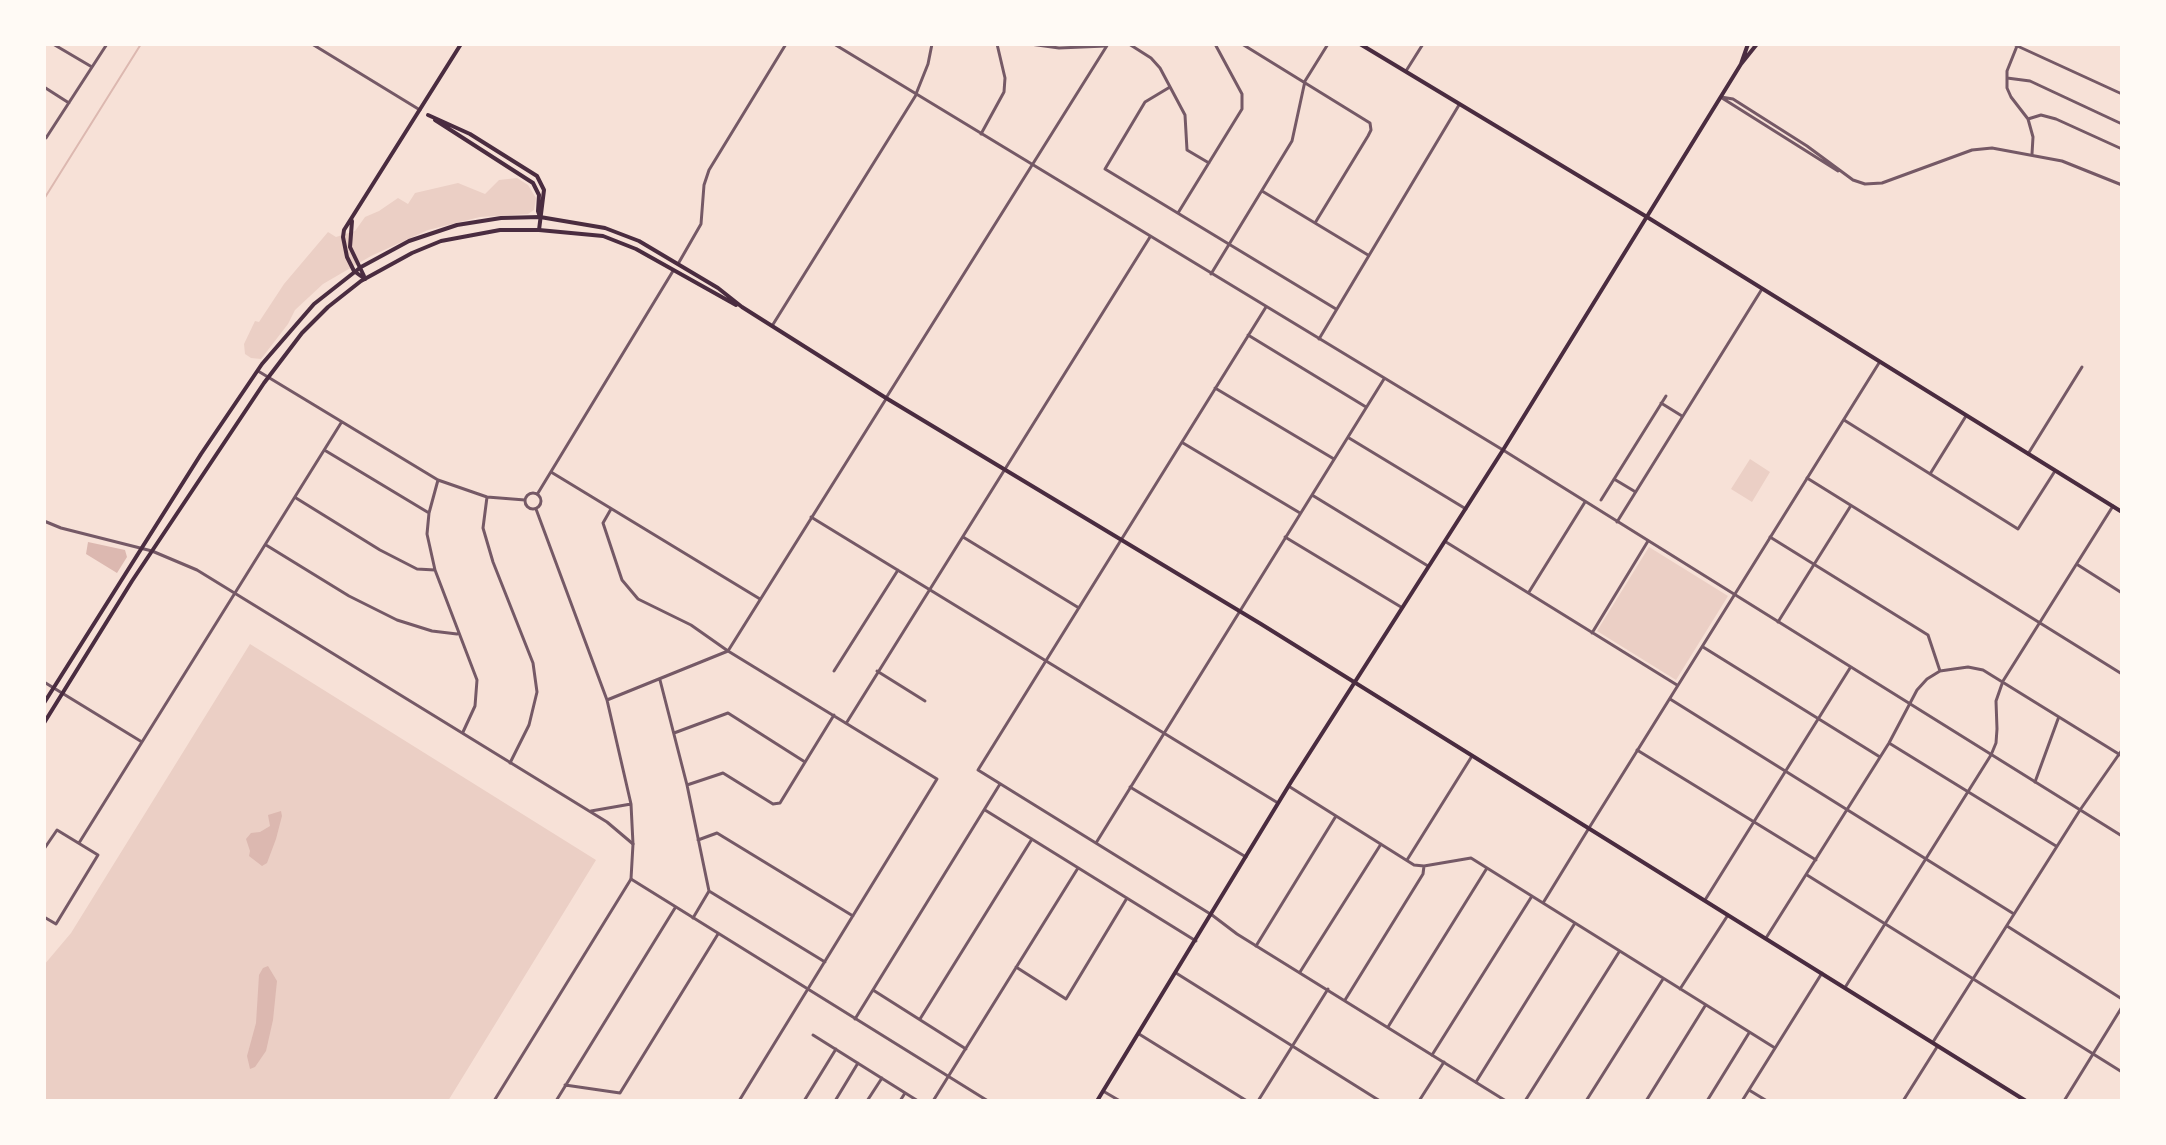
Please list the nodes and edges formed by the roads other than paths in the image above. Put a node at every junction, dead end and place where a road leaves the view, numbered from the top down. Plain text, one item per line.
1 (53, 44) edge
2 (107, 44) edge
3 (312, 44) edge
4 (461, 44) edge
5 (786, 44) edge
6 (834, 44) edge
7 (932, 44) edge
8 (997, 44) edge
9 (1030, 44) edge
10 (1129, 44) edge
11 (1215, 44) edge
12 (1242, 44) edge
13 (1328, 44) edge
14 (1360, 44) edge
15 (1423, 44) edge
16 (1748, 44) edge
17 (1757, 44) edge
18 (1107, 45) edge
19 (2015, 45) edge
20 (1741, 64) junction
21 (92, 67) junction
22 (1406, 72) junction
23 (2007, 78) junction
24 (1305, 81) junction
25 (44, 87) edge
26 (1170, 87) junction
27 (916, 94) junction
28 (2122, 94) edge
29 (1721, 97) junction
30 (69, 103) junction
31 (1460, 104) junction
32 (420, 110) junction
33 (2028, 119) junction
34 (2122, 124) edge
35 (981, 134) junction
36 (45, 138) edge
37 (2122, 149) edge
38 (2032, 154) junction
39 (1209, 163) junction
40 (1033, 165) junction
41 (2122, 185) edge
42 (1261, 191) junction
43 (1178, 213) junction
44 (540, 217) junction
45 (1647, 217) junction
46 (352, 218) junction
47 (1315, 223) junction
48 (539, 230) junction
49 (1150, 237) junction
50 (1228, 244) junction
51 (1368, 255) junction
52 (678, 264) junction
53 (361, 267) junction
54 (354, 271) junction
55 (673, 271) junction
56 (1211, 274) junction
57 (365, 279) junction
58 (1762, 289) junction
59 (742, 307) junction
60 (1266, 307) junction
61 (1336, 309) junction
62 (772, 326) junction
63 (1248, 335) junction
64 (1319, 339) junction
65 (1879, 362) junction
66 (2082, 367) dead end
67 (258, 370) junction
68 (268, 377) junction
69 (1384, 379) junction
70 (1215, 388) junction
71 (1666, 396) dead end
72 (886, 398) junction
73 (1661, 403) junction
74 (1366, 407) junction
75 (1967, 416) junction
76 (1683, 417) junction
77 (1844, 420) junction
78 (341, 423) junction
79 (1348, 437) junction
80 (1182, 442) junction
81 (324, 450) junction
82 (1503, 450) junction
83 (201, 454) junction
84 (2028, 454) junction
85 (212, 458) junction
86 (1334, 459) junction
87 (1004, 468) junction
88 (2055, 471) junction
89 (551, 472) junction
90 (1930, 474) junction
91 (1807, 478) junction
92 (1614, 479) junction
93 (438, 480) junction
94 (1636, 492) junction
95 (538, 493) junction
96 (1311, 495) junction
97 (487, 497) junction
98 (296, 498) junction
99 (525, 500) junction
100 (1601, 500) dead end
101 (1585, 502) junction
102 (1850, 506) junction
103 (2113, 506) junction
104 (536, 509) junction
105 (611, 509) junction
106 (1466, 509) junction
107 (2122, 512) edge
108 (429, 513) junction
109 (1300, 513) junction
110 (811, 517) junction
111 (44, 521) edge
112 (1617, 522) junction
113 (962, 536) junction
114 (1285, 537) junction
115 (1770, 537) junction
116 (1121, 540) junction
117 (1444, 541) junction
118 (1648, 541) junction
119 (266, 545) junction
120 (140, 548) junction
121 (152, 551) junction
122 (1814, 564) junction
123 (2077, 564) junction
124 (1428, 566) junction
125 (435, 570) junction
126 (898, 570) junction
127 (929, 589) junction
128 (1529, 592) junction
129 (2122, 593) edge
130 (235, 594) junction
131 (1733, 595) junction
132 (760, 599) junction
133 (1401, 607) junction
134 (1079, 608) junction
135 (1238, 611) junction
136 (1778, 622) junction
137 (2040, 623) junction
138 (1592, 633) junction
139 (458, 634) junction
140 (1702, 647) junction
141 (728, 651) junction
142 (1045, 661) junction
143 (1850, 668) junction
144 (834, 671) dead end
145 (877, 671) junction
146 (1940, 671) junction
147 (2122, 674) edge
148 (660, 680) junction
149 (2003, 681) junction
150 (44, 682) edge
151 (1353, 682) junction
152 (1677, 685) junction
153 (53, 688) junction
154 (63, 693) junction
155 (1670, 699) junction
156 (607, 700) junction
157 (925, 701) dead end
158 (44, 703) edge
159 (1911, 705) junction
160 (834, 715) junction
161 (2059, 717) junction
162 (1818, 718) junction
163 (44, 723) edge
164 (846, 723) junction
165 (462, 733) junction
166 (674, 733) junction
167 (1162, 733) junction
168 (142, 742) junction
169 (1889, 743) junction
170 (1637, 750) junction
171 (2121, 753) edge
172 (1991, 755) junction
173 (1472, 756) junction
174 (1880, 757) junction
175 (805, 762) junction
176 (510, 763) junction
177 (1786, 771) junction
178 (2035, 782) junction
179 (1000, 784) junction
180 (687, 785) junction
181 (1288, 786) junction
182 (1130, 787) junction
183 (1967, 791) junction
184 (1278, 803) junction
185 (631, 804) junction
186 (985, 809) junction
187 (1847, 810) junction
188 (2080, 810) junction
189 (590, 811) junction
190 (1336, 816) junction
191 (1754, 822) junction
192 (1589, 828) junction
193 (2122, 836) edge
194 (1032, 839) junction
195 (698, 840) junction
196 (79, 843) junction
197 (1096, 843) junction
198 (45, 844) edge
199 (633, 844) junction
200 (1381, 844) junction
201 (2056, 846) junction
202 (1246, 857) junction
203 (1926, 859) junction
204 (1407, 860) junction
205 (1816, 860) junction
206 (1424, 866) junction
207 (1078, 868) junction
208 (1487, 868) junction
209 (1807, 875) junction
210 (631, 879) junction
211 (709, 891) junction
212 (1532, 896) junction
213 (1127, 898) junction
214 (1705, 900) junction
215 (1543, 903) junction
216 (675, 908) junction
217 (2014, 914) junction
218 (1212, 915) junction
219 (1728, 915) junction
220 (853, 916) junction
221 (44, 917) edge
222 (692, 919) junction
223 (1575, 923) junction
224 (1886, 924) junction
225 (2007, 926) junction
226 (718, 934) junction
227 (1766, 939) junction
228 (1196, 941) junction
229 (1256, 946) junction
230 (1619, 951) junction
231 (825, 962) junction
232 (1016, 967) junction
233 (1300, 972) junction
234 (1176, 973) junction
235 (1822, 973) junction
236 (1663, 978) junction
237 (1973, 979) junction
238 (1845, 988) junction
239 (809, 989) junction
240 (1328, 989) junction
241 (1680, 989) junction
242 (873, 990) junction
243 (2122, 999) edge
244 (1345, 1000) junction
245 (1706, 1005) junction
246 (2122, 1007) edge
247 (855, 1019) junction
248 (920, 1019) junction
249 (1388, 1027) junction
250 (1750, 1032) junction
251 (1139, 1034) junction
252 (813, 1035) dead end
253 (1936, 1044) junction
254 (1292, 1046) junction
255 (1775, 1048) junction
256 (836, 1049) junction
257 (966, 1049) junction
258 (2093, 1054) junction
259 (1432, 1055) junction
260 (1444, 1062) junction
261 (858, 1063) junction
262 (2122, 1072) edge
263 (949, 1077) junction
264 (882, 1078) junction
265 (1476, 1082) junction
266 (565, 1085) junction
267 (1749, 1090) junction
268 (1103, 1091) junction
269 (620, 1093) junction
270 (905, 1093) junction
271 (494, 1101) edge
272 (556, 1101) edge
273 (618, 1101) edge
274 (739, 1101) edge
275 (804, 1101) edge
276 (835, 1101) edge
277 (867, 1101) edge
278 (900, 1101) edge
279 (918, 1101) edge
280 (933, 1101) edge
281 (988, 1101) edge
282 (1097, 1101) edge
283 (1120, 1101) edge
284 (1247, 1101) edge
285 (1258, 1101) edge
286 (1380, 1101) edge
287 (1419, 1101) edge
288 (1506, 1101) edge
289 (1525, 1101) edge
290 (1586, 1101) edge
291 (1646, 1101) edge
292 (1707, 1101) edge
293 (1742, 1101) edge
294 (1767, 1101) edge
295 (1903, 1101) edge
296 (2026, 1101) edge
297 (2064, 1101) edge

1 - 21 street
2 - 21 street
3 - 32 street
4 - 32 main road
5 - 52 street
6 - 27 street
7 - 27 street
8 - 35 street
9 - 18 street
10 - 26 street
11 - 39 street
12 - 24 street
13 - 24 street
14 - 22 main road
15 - 22 street
16 - 20 main road
17 - 20 main road
18 - 40 street
19 - 23 street
19 - 28 street
20 - 29 main road
21 - 30 street
22 - 31 main road
23 - 33 street
23 - 34 street
24 - 42 street
24 - 47 street
25 - 30 street
26 - 39 street
26 - 43 street
27 - 35 street
27 - 62 street
29 - 38 street
29 - 45 main road
30 - 36 street
31 - 45 main road
31 - 51 street
32 - 44 main road
32 - 46 main road
33 - 37 street
33 - 38 street
35 - 40 street
38 - 41 street
39 - 43 street
40 - 49 street
40 - 72 street
42 - 47 street
42 - 50 street
43 - 50 street
44 - 48 main road
44 - 52 main road
44 - 53 main road
45 - 58 main road
45 - 82 main road
46 - 53 main road
46 - 54 main road
47 - 51 street
48 - 55 main road
48 - 57 main road
49 - 56 street
49 - 87 street
50 - 56 street
50 - 61 street
51 - 61 street
52 - 55 main road
52 - 59 main road
53 - 54 main road
53 - 57 main road
54 - 57 main road
54 - 67 main road
55 - 59 main road
55 - 89 street
56 - 60 street
57 - 68 main road
58 - 65 main road
58 - 76 street
59 - 62 main road
60 - 63 street
60 - 64 street
61 - 64 street
62 - 72 main road
63 - 70 street
63 - 74 street
64 - 69 street
65 - 75 main road
65 - 77 street
66 - 84 street
67 - 68 street
67 - 83 main road
68 - 78 street
68 - 85 main road
69 - 74 street
69 - 82 street
70 - 80 street
70 - 86 street
71 - 73 street
72 - 87 main road
72 - 110 street
73 - 76 street
73 - 92 street
74 - 79 street
75 - 84 main road
75 - 90 street
76 - 94 street
77 - 90 street
77 - 91 street
78 - 81 street
78 - 93 street
79 - 86 street
79 - 106 street
80 - 109 street
80 - 116 street
81 - 98 street
81 - 108 street
82 - 101 street
82 - 106 main road
83 - 85 main road
83 - 120 main road
84 - 88 main road
85 - 121 main road
86 - 96 street
87 - 113 street
87 - 116 main road
88 - 90 street
88 - 103 main road
89 - 95 street
89 - 105 street
91 - 102 street
91 - 115 street
92 - 94 street
92 - 100 street
93 - 97 street
93 - 108 street
94 - 112 street
95 - 99 street
95 - 104 street
96 - 109 street
96 - 124 street
97 - 99 street
97 - 176 street
98 - 119 street
98 - 125 street
99 - 104 street
101 - 112 street
101 - 128 street
102 - 122 street
102 - 137 street
103 - 107 main road
103 - 123 street
104 - 156 street
105 - 132 street
105 - 141 street
106 - 117 main road
108 - 125 street
109 - 114 street
110 - 126 street
110 - 132 street
111 - 120 street
112 - 118 street
113 - 127 street
113 - 134 street
114 - 133 street
114 - 135 street
115 - 122 street
115 - 131 street
116 - 134 street
116 - 135 main road
117 - 124 main road
117 - 128 street
118 - 131 street
118 - 138 street
119 - 130 street
119 - 139 street
120 - 121 street
120 - 153 main road
121 - 130 street
121 - 154 main road
122 - 136 street
122 - 146 street
123 - 129 street
123 - 137 street
124 - 133 main road
125 - 139 street
126 - 127 street
126 - 144 street
127 - 142 street
127 - 145 street
128 - 138 street
130 - 165 street
130 - 168 street
131 - 136 street
131 - 140 street
132 - 141 street
133 - 151 main road
134 - 142 street
135 - 151 main road
135 - 167 street
136 - 143 street
137 - 147 street
137 - 149 street
138 - 152 street
139 - 165 street
140 - 152 street
140 - 162 street
141 - 148 street
141 - 160 street
142 - 167 street
142 - 179 street
143 - 159 street
143 - 162 street
145 - 157 street
145 - 164 street
146 - 149 street
146 - 159 street
148 - 156 street
148 - 166 street
149 - 161 street
149 - 172 street
150 - 153 street
151 - 173 main road
151 - 181 main road
152 - 155 street
153 - 154 street
153 - 158 main road
154 - 163 main road
154 - 168 street
155 - 170 street
155 - 177 street
156 - 185 street
159 - 169 street
159 - 172 street
160 - 164 street
160 - 175 street
161 - 171 street
161 - 178 street
162 - 174 street
162 - 177 street
164 - 220 street
165 - 176 street
166 - 175 street
166 - 180 street
167 - 182 street
167 - 184 street
168 - 196 street
169 - 174 street
169 - 183 street
170 - 191 street
170 - 192 street
171 - 188 street
172 - 178 street
172 - 183 street
173 - 192 main road
173 - 204 street
174 - 187 street
175 - 180 street
176 - 189 street
177 - 187 street
177 - 191 street
178 - 188 street
179 - 186 street
179 - 197 street
180 - 195 street
181 - 184 main road
181 - 190 street
182 - 197 street
182 - 202 street
183 - 201 street
183 - 203 street
184 - 202 main road
185 - 189 street
185 - 199 street
186 - 194 street
186 - 242 street
187 - 203 street
187 - 205 street
188 - 193 street
188 - 201 street
189 - 199 street
190 - 200 street
190 - 229 street
191 - 205 street
191 - 214 street
192 - 214 main road
192 - 215 street
194 - 207 street
194 - 248 street
195 - 211 street
195 - 220 street
196 - 198 street
196 - 221 street
197 - 218 street
199 - 210 street
200 - 204 street
200 - 233 street
201 - 217 street
202 - 218 main road
203 - 217 street
203 - 224 street
204 - 206 street
205 - 209 street
206 - 208 street
206 - 244 street
207 - 213 street
207 - 232 street
208 - 212 street
208 - 249 street
209 - 224 street
209 - 227 street
210 - 216 street
210 - 271 street
211 - 222 street
211 - 231 street
212 - 215 street
212 - 259 street
213 - 228 street
213 - 232 street
214 - 219 main road
215 - 223 street
216 - 222 street
216 - 266 street
217 - 225 street
218 - 228 main road
218 - 229 street
219 - 227 main road
219 - 241 street
220 - 231 street
222 - 226 street
223 - 230 street
223 - 265 street
224 - 237 street
224 - 238 street
225 - 237 street
225 - 243 street
226 - 239 street
226 - 269 street
227 - 235 main road
228 - 234 main road
229 - 233 street
230 - 236 street
230 - 289 street
231 - 239 street
232 - 257 street
233 - 240 street
234 - 251 main road
234 - 254 street
235 - 238 main road
235 - 255 street
236 - 241 street
236 - 290 street
237 - 253 street
237 - 258 street
238 - 253 main road
239 - 247 street
239 - 274 street
240 - 244 street
240 - 254 street
241 - 245 street
242 - 247 street
242 - 248 street
244 - 249 street
245 - 250 street
245 - 291 street
246 - 258 street
247 - 263 street
248 - 257 street
249 - 259 street
250 - 255 street
250 - 292 street
251 - 268 main road
251 - 284 street
252 - 256 street
253 - 295 street
253 - 296 main road
254 - 285 street
254 - 286 street
255 - 267 street
256 - 261 street
256 - 275 street
257 - 263 street
258 - 262 street
258 - 297 street
259 - 260 street
260 - 265 street
260 - 287 street
261 - 264 street
261 - 276 street
263 - 280 street
263 - 281 street
264 - 270 street
264 - 277 street
265 - 288 street
266 - 269 street
266 - 272 street
267 - 293 street
267 - 294 street
268 - 282 main road
268 - 283 street
269 - 273 street
270 - 278 street
270 - 279 street

